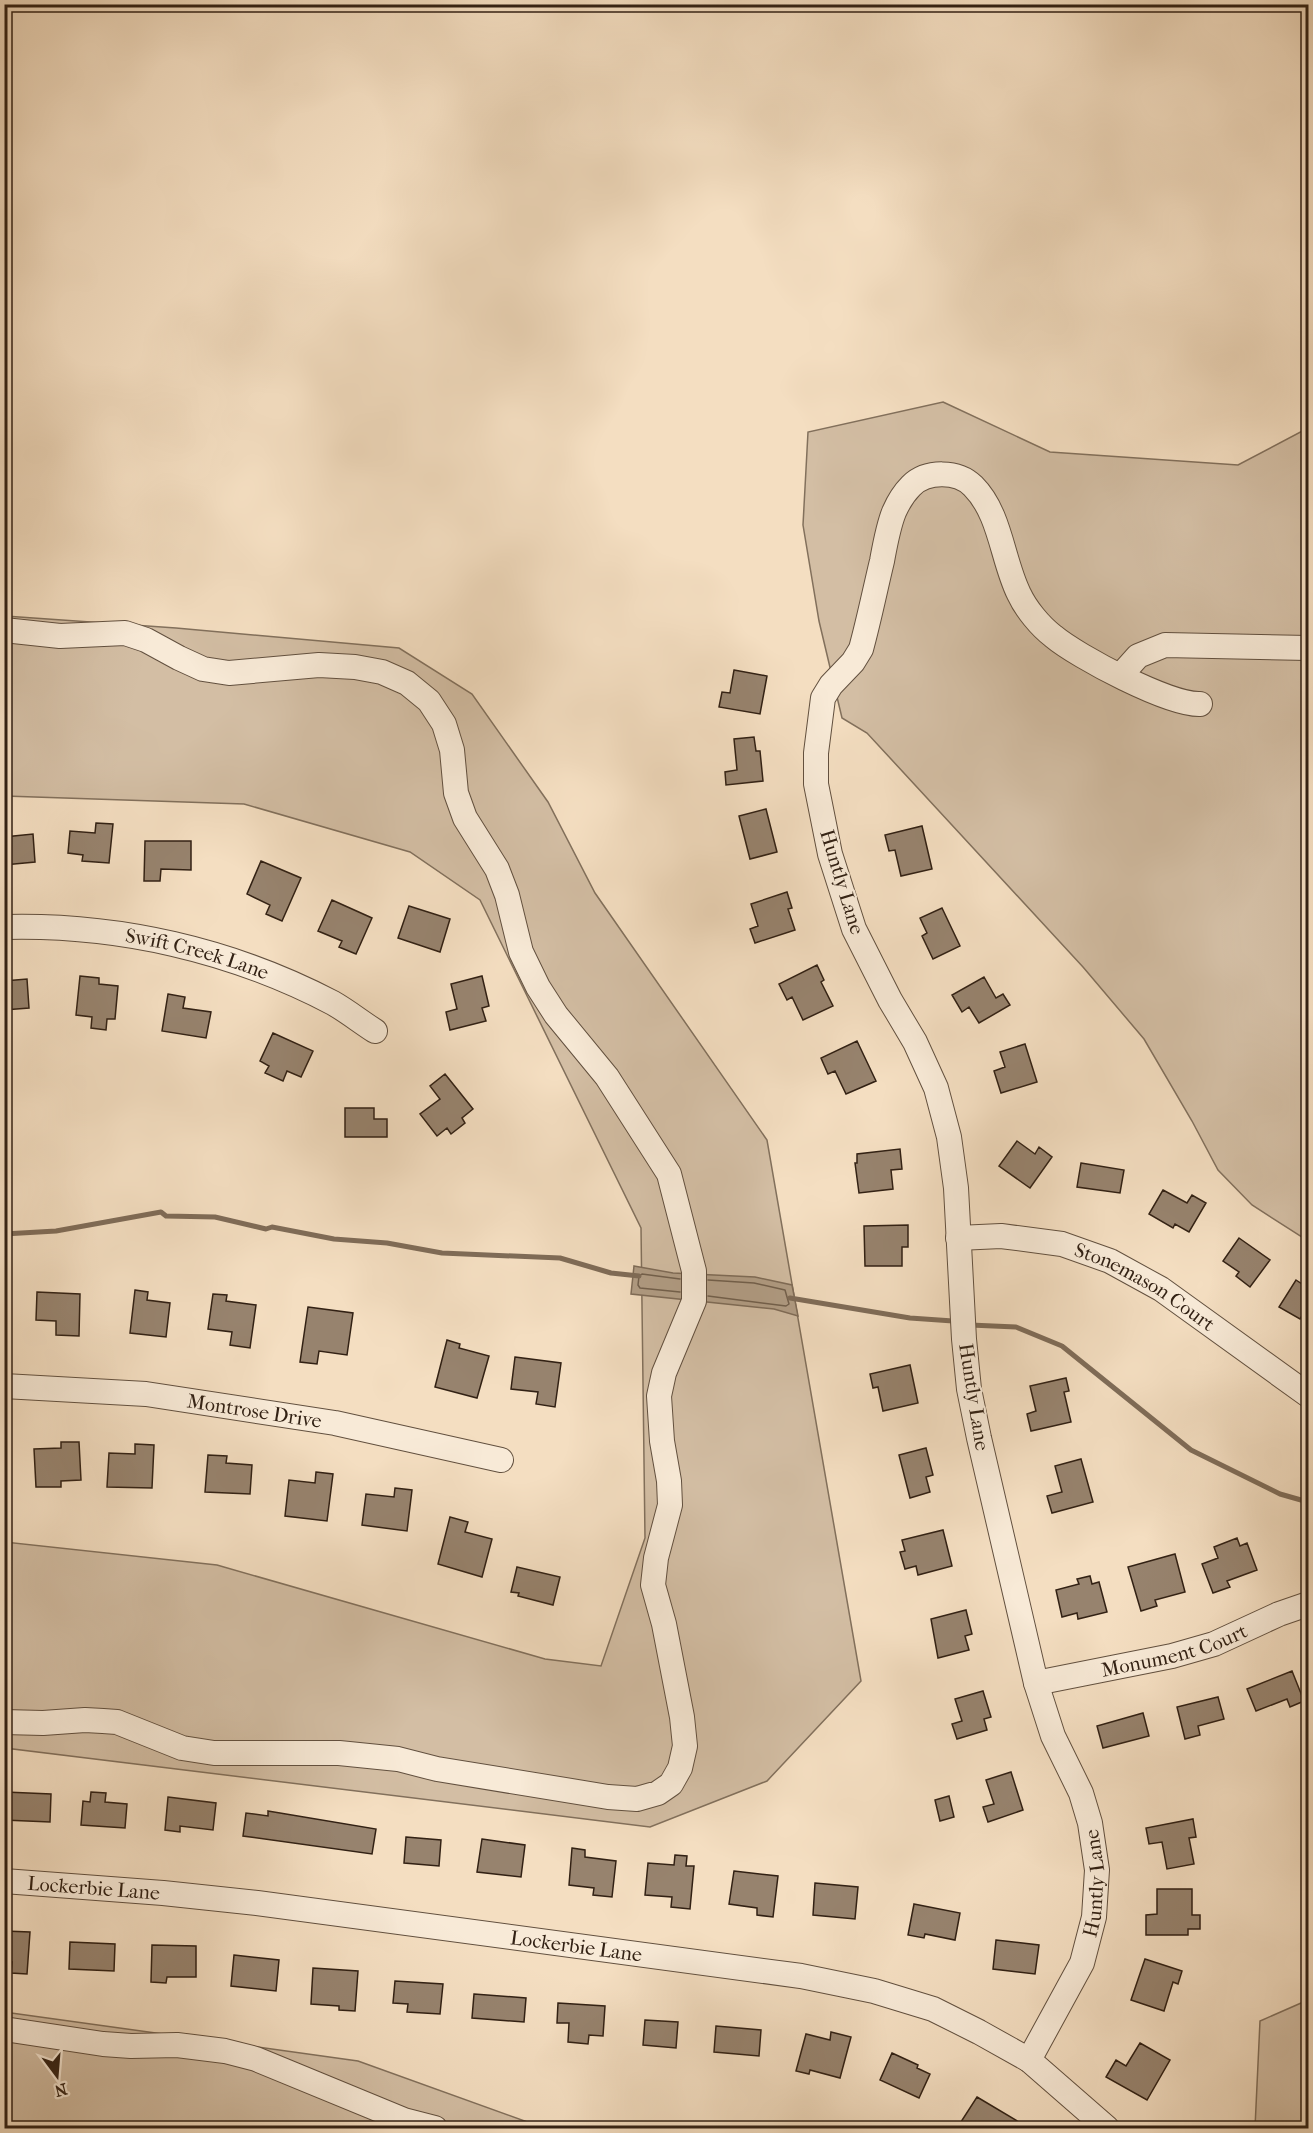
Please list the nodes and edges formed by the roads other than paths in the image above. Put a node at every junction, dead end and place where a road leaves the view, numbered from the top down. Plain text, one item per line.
1 (4, 630) edge
2 (1308, 648) edge
3 (1121, 675) junction
4 (1200, 704) dead end
5 (4, 927) edge
6 (375, 1031) dead end
7 (958, 1238) junction
8 (4, 1386) edge
9 (1308, 1395) edge
10 (501, 1460) dead end
11 (1308, 1604) edge
12 (1035, 1683) junction
13 (4, 1722) edge
14 (4, 1881) edge
15 (4, 2029) edge
16 (1029, 2060) junction
17 (435, 2128) edge
18 (1107, 2128) edge

1 - 13 street
2 - 3 street
3 - 4 street, Huntly Lane
3 - 7 street, Huntly Lane
5 - 6 street, Swift Creek Lane
7 - 9 street, Stonemason Court
7 - 12 street, Huntly Lane
8 - 10 street, Montrose Drive
11 - 12 street, Monument Court
12 - 16 street, Huntly Lane
14 - 16 street, Lockerbie Lane
15 - 17 street
16 - 18 street, Lockerbie Lane

